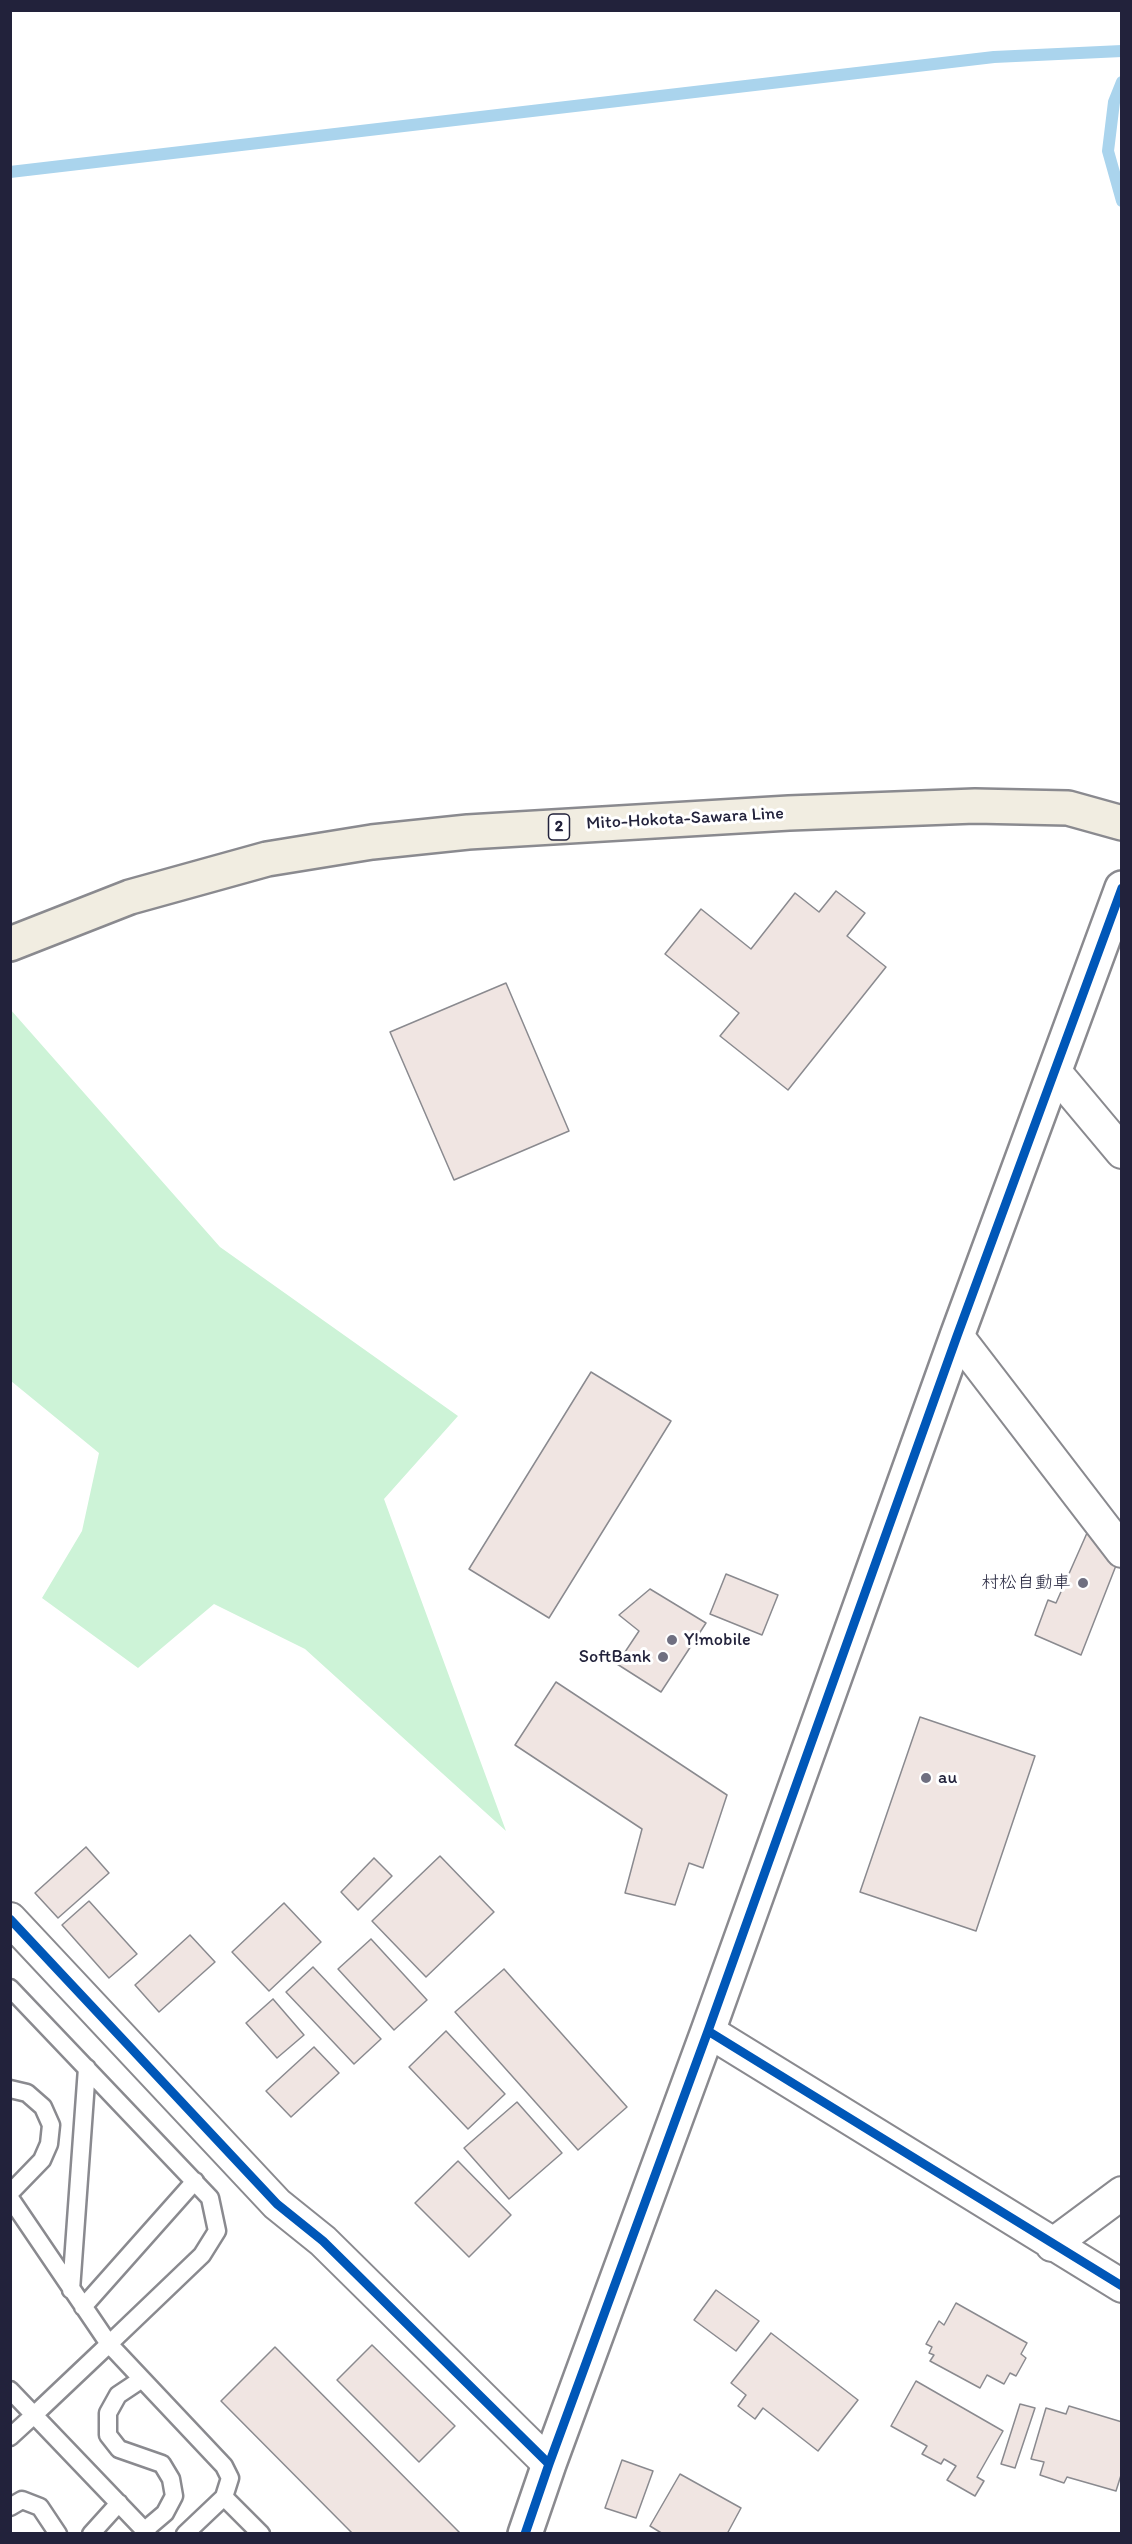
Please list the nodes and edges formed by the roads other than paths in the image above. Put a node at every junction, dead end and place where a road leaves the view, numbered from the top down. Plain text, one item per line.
1 (1122, 823) edge
2 (1122, 888) edge
3 (10, 944) edge
4 (1055, 1072) junction
5 (1122, 1152) edge
6 (957, 1336) junction
7 (1122, 1551) edge
8 (10, 1919) edge
9 (10, 1988) edge
10 (708, 2031) junction
11 (87, 2068) junction
12 (10, 2089) edge
13 (195, 2181) junction
14 (10, 2193) edge
15 (1122, 2193) edge
16 (10, 2198) edge
17 (1053, 2245) junction
18 (1122, 2286) edge
19 (71, 2290) junction
20 (83, 2307) junction
21 (109, 2344) junction
22 (142, 2379) junction
23 (10, 2390) edge
24 (34, 2415) junction
25 (10, 2437) edge
26 (549, 2464) junction
27 (224, 2497) junction
28 (119, 2503) junction
29 (10, 2507) edge
30 (147, 2532) edge
31 (58, 2534) edge
32 (91, 2534) edge
33 (185, 2534) edge
34 (261, 2534) edge
35 (525, 2534) edge

1 - 3 main road, Mito-Hokota-Sawara Line / 2
2 - 4 street
4 - 5 street
4 - 6 street
6 - 7 street
6 - 10 street
8 - 26 street
9 - 11 lane
10 - 17 street
10 - 26 street
11 - 13 lane
11 - 19 lane
12 - 14 lane
13 - 20 lane
13 - 21 lane
15 - 17 street
16 - 19 lane
17 - 18 street
19 - 20 lane
20 - 21 lane
21 - 22 lane
21 - 24 lane
22 - 27 lane
22 - 30 lane
23 - 24 lane
24 - 25 lane
24 - 28 lane
26 - 35 street
27 - 33 lane
27 - 34 lane
28 - 30 lane
28 - 32 lane
29 - 31 lane

